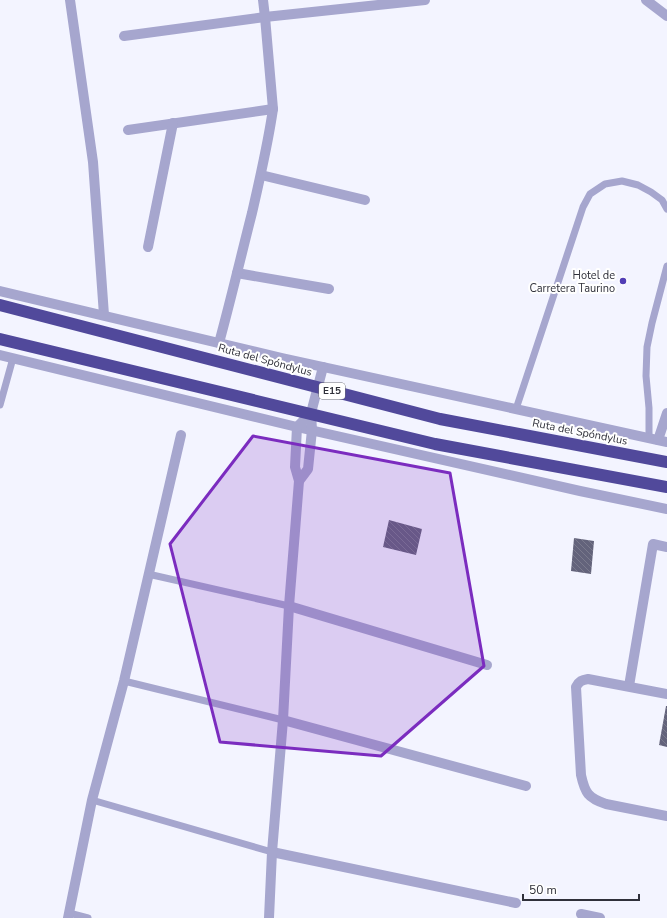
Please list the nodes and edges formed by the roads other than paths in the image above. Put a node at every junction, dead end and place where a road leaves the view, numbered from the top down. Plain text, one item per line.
1 (70, 0) edge
2 (263, 0) edge
3 (425, 0) edge
4 (646, 0) edge
5 (667, 16) edge
6 (265, 17) junction
7 (124, 36) dead end
8 (273, 109) junction
9 (173, 123) junction
10 (128, 130) dead end
11 (260, 175) junction
12 (365, 200) dead end
13 (667, 210) edge
14 (148, 247) dead end
15 (667, 266) edge
16 (237, 273) junction
17 (329, 289) dead end
18 (0, 291) edge
19 (0, 305) edge
20 (104, 315) junction
21 (0, 339) edge
22 (219, 343) junction
23 (0, 355) edge
24 (13, 358) junction
25 (322, 367) junction
26 (318, 387) junction
27 (0, 405) edge
28 (516, 409) junction
29 (311, 413) junction
30 (667, 413) edge
31 (297, 427) junction
32 (312, 430) junction
33 (181, 436) dead end
34 (658, 440) edge
35 (667, 462) edge
36 (299, 481) junction
37 (667, 487) edge
38 (667, 509) edge
39 (667, 547) edge
40 (148, 574) junction
41 (289, 606) junction
42 (486, 665) dead end
43 (124, 681) junction
44 (629, 686) junction
45 (667, 694) edge
46 (283, 720) junction
47 (526, 786) dead end
48 (92, 800) junction
49 (667, 816) edge
50 (272, 852) junction
51 (516, 903) dead end
52 (581, 914) dead end
53 (68, 916) edge
54 (88, 918) edge
55 (269, 918) edge
56 (600, 918) edge

1 - 20 street
2 - 6 street
3 - 6 street
4 - 5 street
6 - 7 street
6 - 8 street
8 - 9 street
8 - 11 street
9 - 10 street
9 - 14 street
11 - 12 street
11 - 16 street
13 - 28 lane
15 - 34 lane
16 - 17 street
16 - 22 street
18 - 20 street
19 - 26 highway, Ruta del Spóndylus / E15
20 - 22 street
21 - 29 highway, E15
22 - 25 street
23 - 24 street
24 - 27 lane
24 - 31 street
25 - 26 street
25 - 28 street
26 - 29 street
26 - 35 highway, Ruta del Spóndylus / E15
28 - 34 street
29 - 31 street
29 - 32 street
29 - 37 highway, E15
30 - 34 street
31 - 32 street
31 - 36 street
32 - 36 street
32 - 38 street
33 - 40 street
36 - 41 street
39 - 44 street
40 - 41 lane
40 - 43 street
41 - 42 street
41 - 46 street
43 - 46 lane
43 - 48 street
44 - 45 street
44 - 49 street
46 - 47 street
46 - 50 street
48 - 50 lane
48 - 53 street
50 - 51 street
50 - 55 street
52 - 56 street
53 - 54 lane

